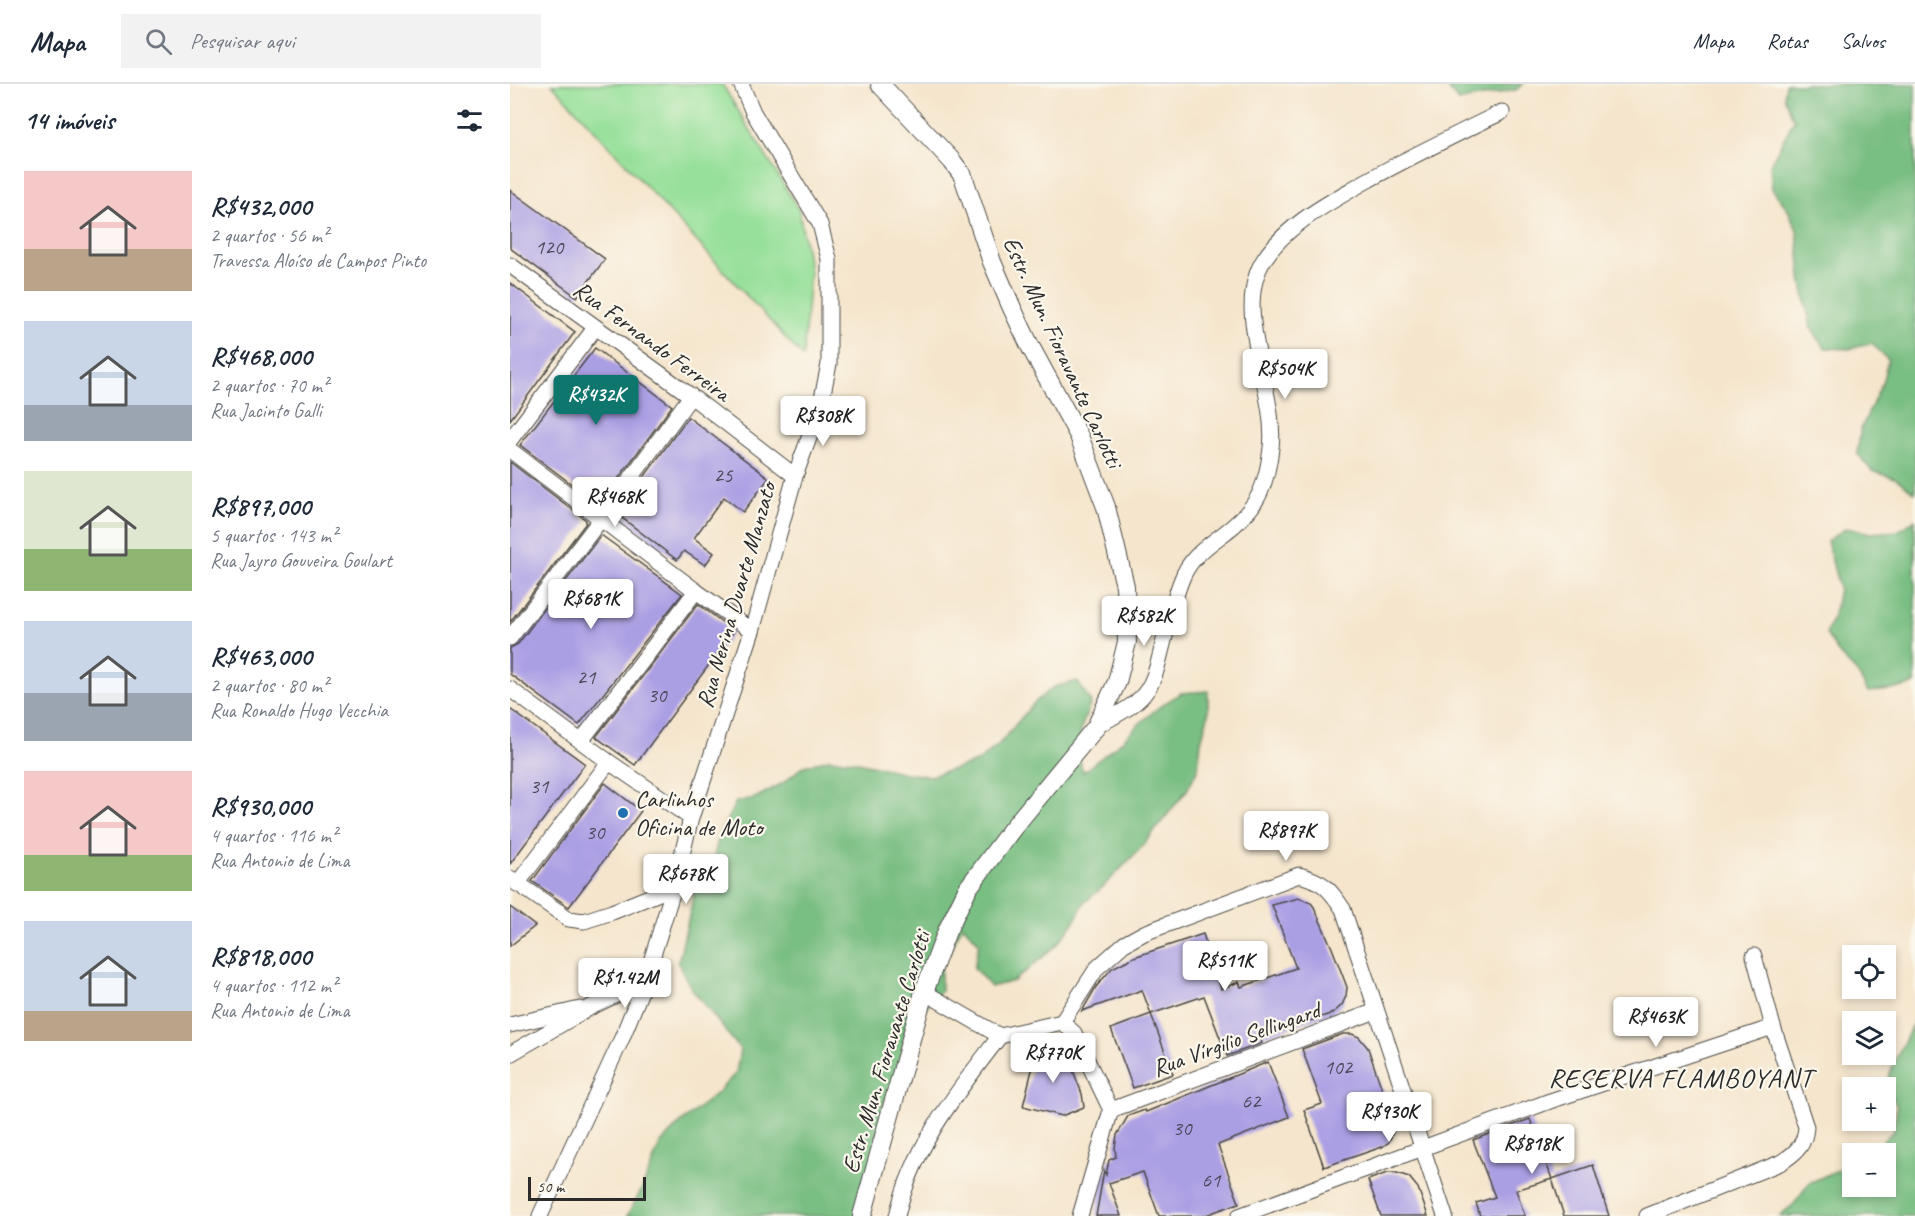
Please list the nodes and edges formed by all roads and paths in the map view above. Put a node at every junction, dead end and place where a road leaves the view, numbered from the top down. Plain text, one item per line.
1 (741, 84) edge
2 (880, 84) edge
3 (1502, 112) dead end
4 (510, 265) edge
5 (595, 328) junction
6 (691, 396) junction
7 (510, 440) edge
8 (510, 450) edge
9 (795, 476) junction
10 (601, 519) junction
11 (696, 591) junction
12 (752, 631) junction
13 (510, 638) edge
14 (510, 691) edge
15 (1096, 727) junction
16 (581, 741) junction
17 (609, 762) junction
18 (691, 818) junction
19 (514, 881) edge
20 (674, 887) junction
21 (1754, 956) dead end
22 (645, 981) junction
23 (924, 992) junction
24 (591, 1007) junction
25 (1376, 1011) junction
26 (1062, 1022) junction
27 (510, 1025) edge
28 (1773, 1027) junction
29 (1000, 1036) junction
30 (510, 1054) edge
31 (1111, 1110) junction
32 (1422, 1149) junction
33 (540, 1216) edge
34 (862, 1216) edge
35 (897, 1216) edge
36 (1080, 1216) edge
37 (1239, 1216) edge
38 (1445, 1216) edge
39 (1647, 1216) edge

1 - 9 street, Rua Nerina Duarte Manzato
2 - 15 street, Estr. Mun. Fioravante Carlotti
3 - 15 street
4 - 5 street, Rua Fernando Ferreira
5 - 6 street, Rua Fernando Ferreira
5 - 7 street
6 - 9 street, Rua Fernando Ferreira
6 - 10 street
8 - 10 street
9 - 12 street, Rua Nerina Duarte Manzato
10 - 11 street
10 - 13 street
11 - 12 street
11 - 16 street
12 - 18 street, Rua Nerina Duarte Manzato
14 - 16 street
15 - 23 street, Estr. Mun. Fioravante Carlotti
16 - 17 street
17 - 18 street
17 - 19 street
18 - 20 street, Rua Nerina Duarte Manzato
19 - 20 street
20 - 22 street, Rua Nerina Duarte Manzato
21 - 28 street
22 - 24 street
22 - 33 street, Rua Nerina Duarte Manzato
23 - 29 street
23 - 34 street, Estr. Mun. Fioravante Carlotti
24 - 27 street
24 - 30 street
25 - 26 street
25 - 31 street, Rua Vírgilio Sellingard
25 - 32 street
26 - 29 street
26 - 31 street
28 - 32 street
28 - 39 street
29 - 35 street
31 - 36 street
32 - 37 street
32 - 38 street

